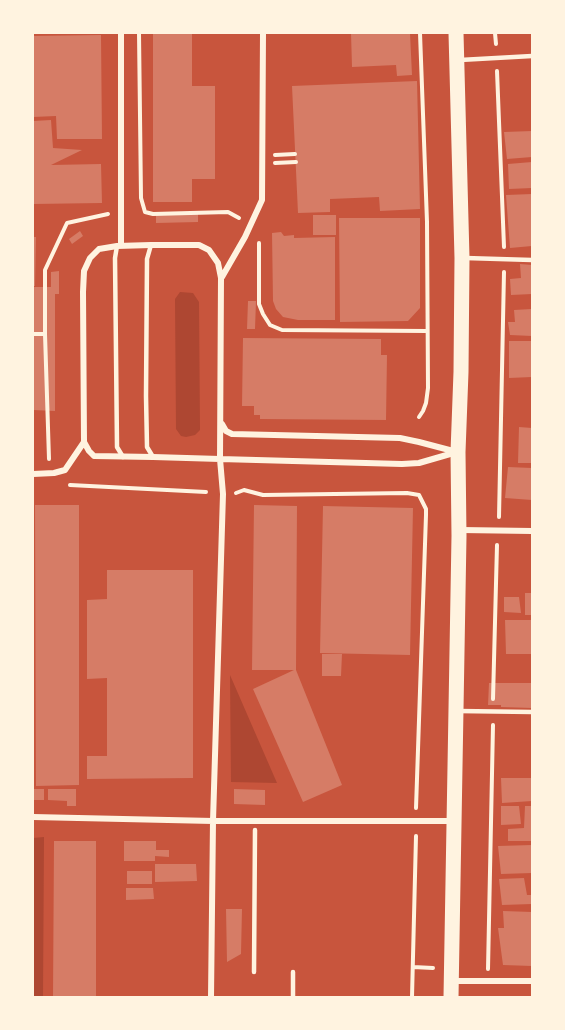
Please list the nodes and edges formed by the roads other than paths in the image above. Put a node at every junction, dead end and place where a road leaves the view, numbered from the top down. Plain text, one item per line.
1 (120, 33) edge
2 (263, 33) edge
3 (456, 33) edge
4 (532, 56) edge
5 (457, 60) junction
6 (152, 244) junction
7 (119, 246) junction
8 (462, 258) junction
9 (532, 260) edge
10 (221, 278) junction
11 (220, 420) junction
12 (84, 442) junction
13 (458, 452) junction
14 (123, 457) junction
15 (153, 457) junction
16 (220, 459) junction
17 (33, 474) edge
18 (459, 530) junction
19 (532, 531) edge
20 (455, 711) junction
21 (532, 712) edge
22 (33, 817) edge
23 (213, 821) junction
24 (454, 821) junction
25 (255, 830) dead end
26 (254, 972) dead end
27 (293, 972) dead end
28 (452, 981) junction
29 (532, 981) edge
30 (211, 997) edge
31 (293, 997) edge
32 (451, 997) edge

1 - 7 street
2 - 10 street
3 - 5 main road
4 - 5 lane
5 - 8 main road
6 - 7 street
6 - 10 street
6 - 15 lane
7 - 12 street
7 - 14 lane
8 - 9 lane
8 - 13 main road
10 - 11 street
11 - 13 street
11 - 16 street
12 - 14 street
12 - 17 street
13 - 16 street
13 - 18 main road
14 - 15 street
15 - 16 street
16 - 23 street
18 - 19 street
18 - 20 main road
20 - 21 lane
20 - 24 main road
22 - 23 street
23 - 24 street
23 - 30 street
24 - 28 main road
25 - 26 lane
27 - 31 lane
28 - 29 street
28 - 32 main road

